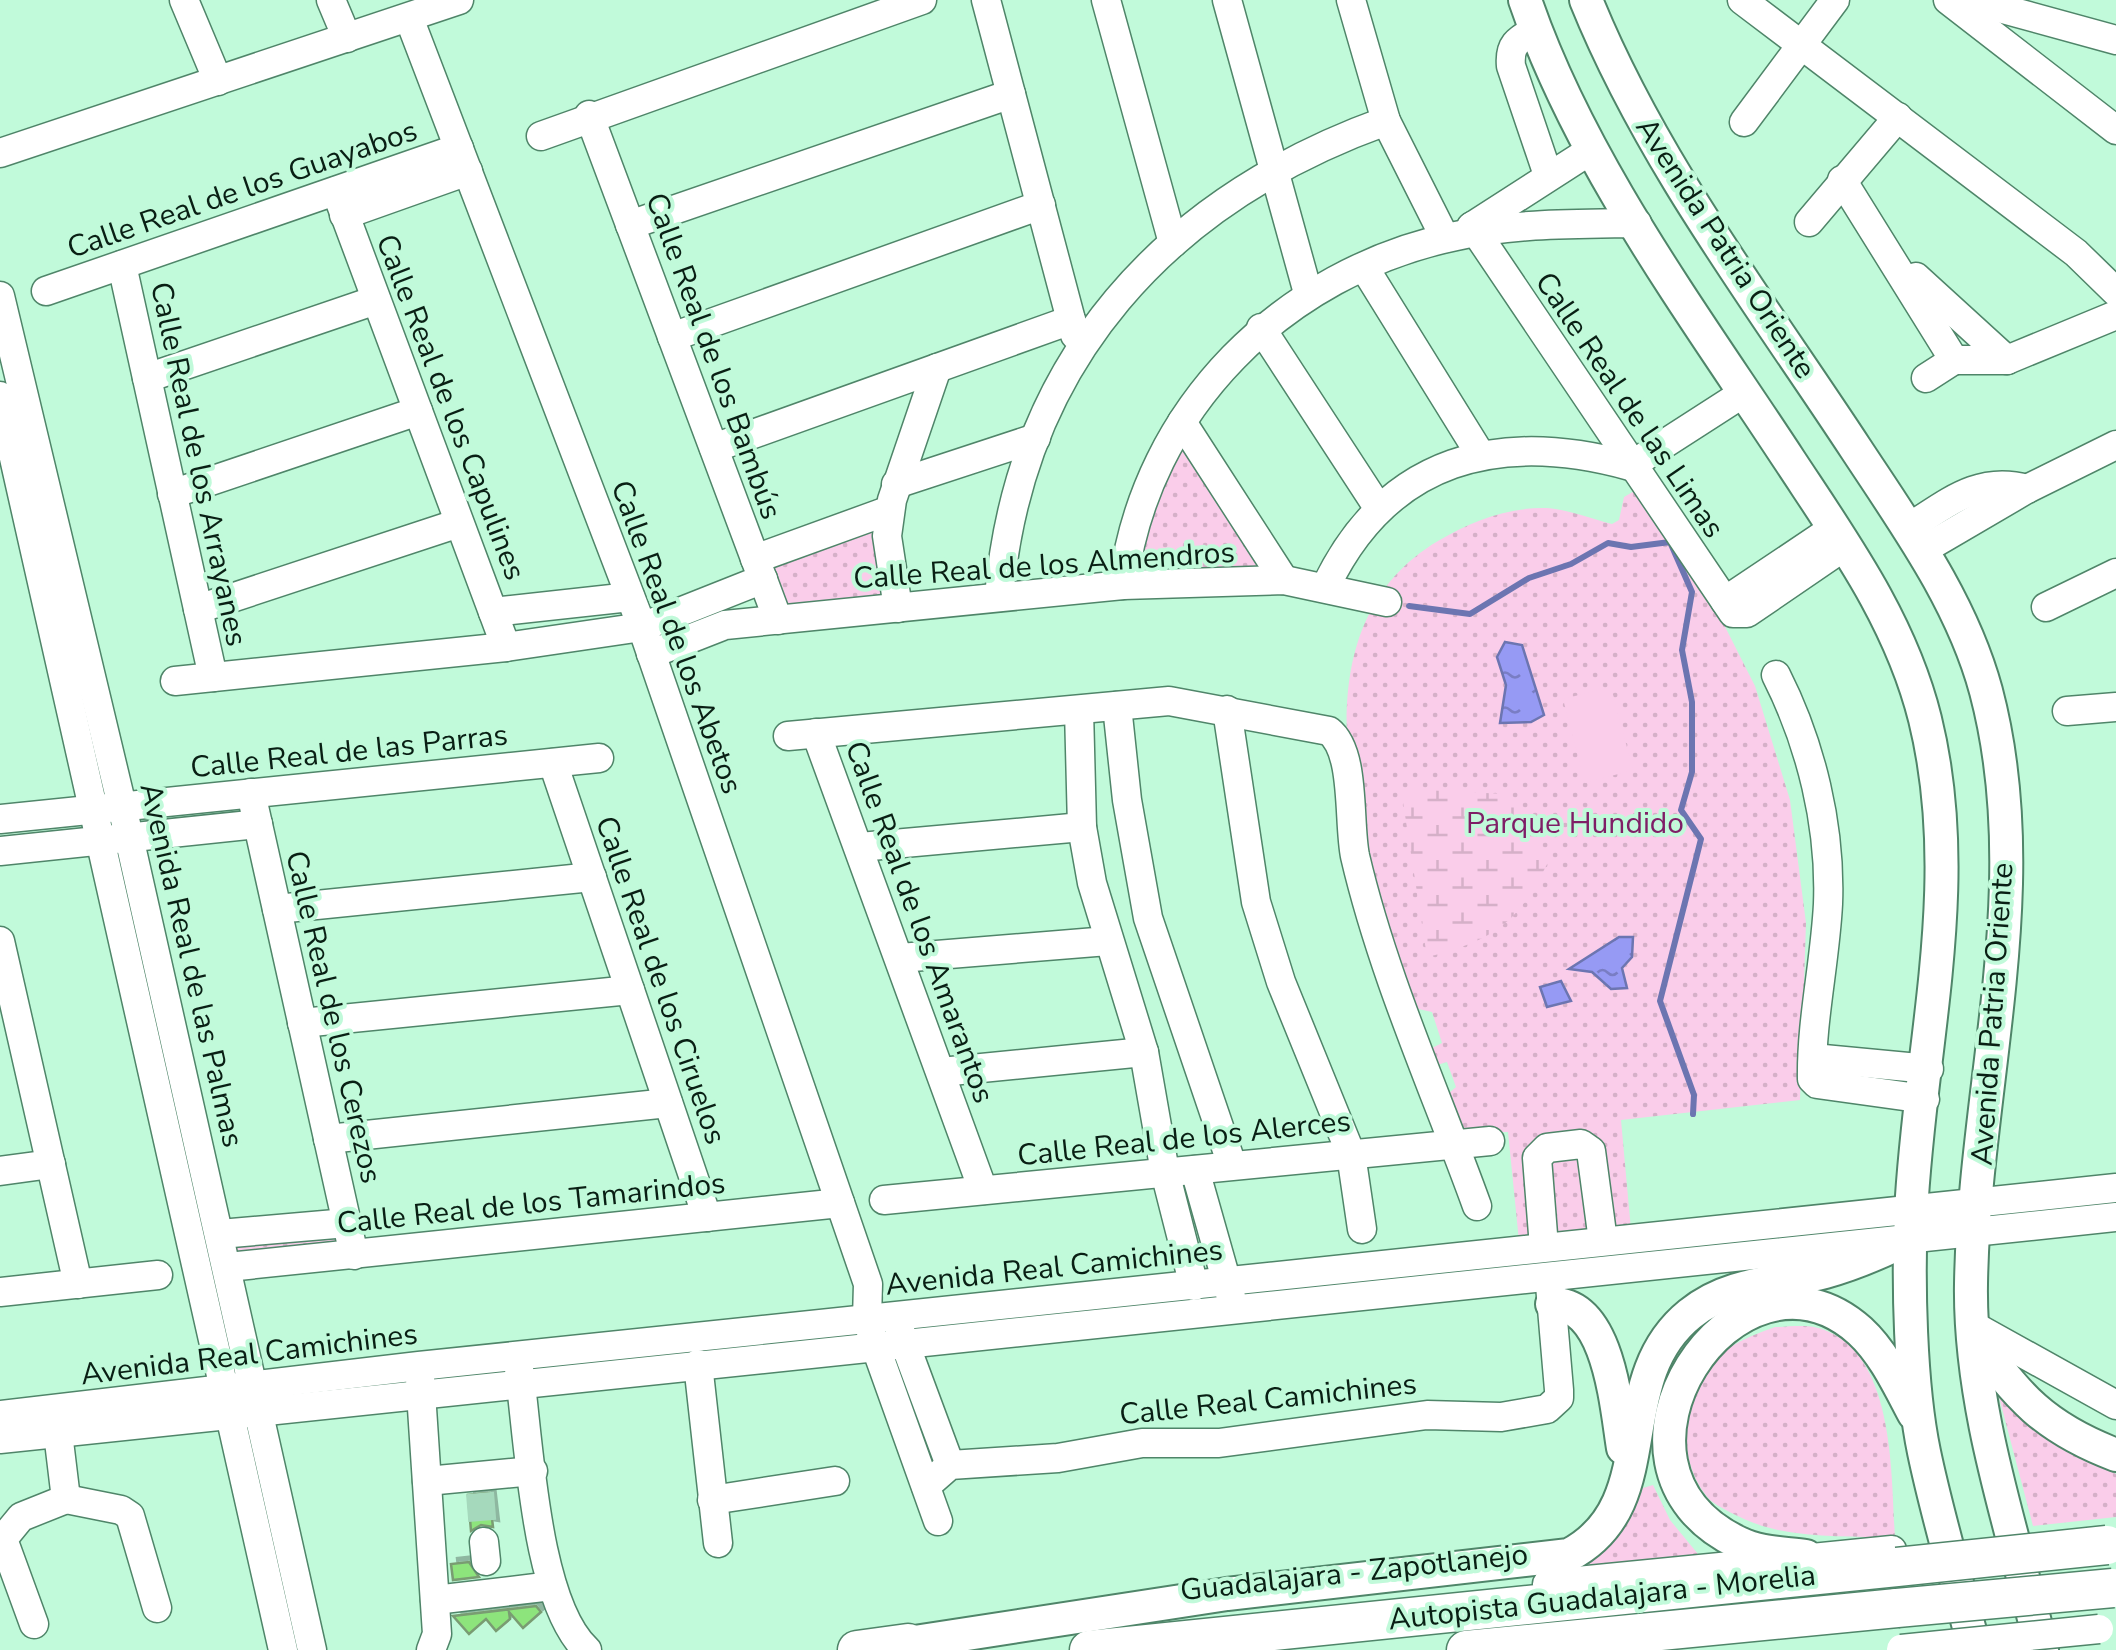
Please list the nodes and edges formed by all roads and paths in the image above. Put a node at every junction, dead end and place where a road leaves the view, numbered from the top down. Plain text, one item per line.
1 (184, 0) edge
2 (331, 0) edge
3 (458, 0) edge
4 (922, 0) edge
5 (986, 0) edge
6 (1106, 0) edge
7 (1227, 0) edge
8 (1350, 0) edge
9 (1586, 0) edge
10 (1742, 0) edge
11 (1835, 0) edge
12 (1948, 0) edge
13 (1970, 0) edge
14 (1530, 15) edge
15 (409, 18) junction
16 (347, 38) junction
17 (2116, 40) edge
18 (1802, 46) junction
19 (218, 81) junction
20 (1563, 90) junction
21 (1011, 94) junction
22 (1529, 110) junction
23 (590, 115) junction
24 (1898, 118) junction
25 (1386, 122) junction
26 (1744, 122) dead end
27 (2116, 129) edge
28 (541, 136) dead end
29 (1591, 150) junction
30 (0, 153) edge
31 (463, 159) junction
32 (1274, 169) junction
33 (1548, 174) junction
34 (1842, 180) junction
35 (340, 203) junction
36 (1041, 205) junction
37 (1809, 222) dead end
38 (1637, 223) junction
39 (630, 225) junction
40 (1463, 233) junction
41 (1173, 243) junction
42 (1892, 254) junction
43 (122, 265) junction
44 (1364, 266) junction
45 (46, 291) dead end
46 (2116, 292) edge
47 (1308, 293) junction
48 (0, 296) edge
49 (376, 300) junction
50 (2116, 316) edge
51 (1072, 320) junction
52 (1260, 328) junction
53 (672, 337) junction
54 (1080, 351) junction
55 (1954, 360) junction
56 (2007, 360) junction
57 (937, 368) junction
58 (147, 378) junction
59 (1926, 378) dead end
60 (1744, 392) junction
61 (0, 396) edge
62 (418, 411) junction
63 (1182, 422) junction
64 (1036, 438) junction
65 (2116, 446) edge
66 (714, 448) junction
67 (1480, 454) junction
68 (1630, 466) junction
69 (172, 494) junction
70 (893, 497) junction
71 (1378, 510) junction
72 (459, 523) junction
73 (1840, 537) junction
74 (1914, 540) junction
75 (759, 569) junction
76 (2116, 572) edge
77 (1284, 580) junction
78 (1124, 585) junction
79 (1326, 586) junction
80 (999, 597) junction
81 (630, 598) junction
82 (1387, 602) dead end
83 (2046, 607) dead end
84 (898, 608) junction
85 (198, 609) junction
86 (493, 612) junction
87 (778, 620) junction
88 (646, 640) junction
89 (506, 647) junction
90 (1776, 675) dead end
91 (213, 677) junction
92 (175, 681) dead end
93 (1117, 706) junction
94 (2116, 708) edge
95 (1079, 710) junction
96 (1226, 710) junction
97 (2067, 711) dead end
98 (599, 758) dead end
99 (553, 762) junction
100 (251, 793) junction
101 (107, 808) junction
102 (0, 818) edge
103 (258, 824) junction
104 (1082, 826) junction
105 (129, 838) junction
106 (100, 840) junction
107 (860, 847) junction
108 (0, 851) edge
109 (592, 877) junction
110 (277, 908) junction
111 (0, 941) edge
112 (1108, 941) junction
113 (900, 958) junction
114 (630, 990) junction
115 (302, 1024) junction
116 (12, 1051) edge
117 (1144, 1052) junction
118 (941, 1072) junction
119 (1927, 1084) junction
120 (668, 1103) junction
121 (196, 1130) junction
122 (168, 1136) junction
123 (328, 1139) junction
124 (1490, 1140) dead end
125 (1454, 1144) junction
126 (1351, 1154) junction
127 (51, 1164) junction
128 (1232, 1165) junction
129 (0, 1170) edge
130 (1195, 1170) junction
131 (1164, 1172) junction
132 (2116, 1188) edge
133 (983, 1190) junction
134 (884, 1200) dead end
135 (840, 1203) junction
136 (1477, 1206) dead end
137 (1976, 1217) junction
138 (2116, 1217) edge
139 (707, 1218) junction
140 (347, 1223) junction
141 (1911, 1223) junction
142 (1362, 1228) dead end
143 (220, 1234) junction
144 (1603, 1240) junction
145 (1544, 1247) junction
146 (354, 1255) junction
147 (228, 1267) junction
148 (158, 1275) dead end
149 (78, 1284) junction
150 (1194, 1286) junction
151 (1551, 1290) junction
152 (0, 1292) edge
153 (1230, 1295) junction
154 (1972, 1329) junction
155 (885, 1331) junction
156 (698, 1364) junction
157 (519, 1370) junction
158 (420, 1379) junction
159 (244, 1400) junction
160 (2116, 1405) edge
161 (0, 1415) edge
162 (1920, 1425) junction
163 (58, 1432) junction
164 (0, 1439) edge
165 (2116, 1455) edge
166 (950, 1465) junction
167 (534, 1471) junction
168 (1628, 1477) junction
169 (834, 1480) dead end
170 (426, 1482) junction
171 (926, 1486) junction
172 (66, 1499) junction
173 (712, 1500) junction
174 (938, 1521) dead end
175 (2113, 1539) edge
176 (718, 1544) dead end
177 (1806, 1556) junction
178 (1905, 1557) junction
179 (552, 1586) junction
180 (2114, 1588) edge
181 (435, 1600) junction
182 (157, 1608) dead end
183 (34, 1624) dead end
184 (2112, 1628) edge
185 (908, 1643) junction
186 (1901, 1649) edge
187 (283, 1650) edge
188 (312, 1650) edge
189 (431, 1650) edge
190 (587, 1650) edge
191 (857, 1650) edge
192 (1088, 1650) edge
193 (1466, 1650) edge
194 (1890, 1650) edge
195 (1975, 1650) edge
196 (2042, 1650) edge

1 - 19 street
2 - 16 street
3 - 15 street
4 - 23 street
5 - 21 street
6 - 41 street
7 - 32 street
8 - 25 street, Calle Real de las Limas
9 - 74 main road, Avenida Patria Oriente
10 - 18 street
11 - 18 street
12 - 27 street
13 - 17 street
14 - 20 main road, Avenida Patria Oriente
14 - 22 street
15 - 16 street
15 - 31 street, Calle Real de los Abetos
16 - 19 street
18 - 24 street
18 - 26 street
19 - 30 street
20 - 22 street
20 - 29 main road, Avenida Patria Oriente
21 - 36 street
21 - 39 street
22 - 33 street
23 - 28 street
23 - 39 street, Calle Real de los Bambús
24 - 34 street
24 - 46 street
25 - 32 street
25 - 40 street, Calle Real de las Limas
29 - 33 street
29 - 38 main road, Avenida Patria Oriente
31 - 35 street, Calle Real de los Guayabos
31 - 81 street, Calle Real de los Abetos
32 - 41 street
32 - 47 street
33 - 40 street
34 - 37 street
34 - 42 street
35 - 43 street, Calle Real de los Guayabos
35 - 49 street, Calle Real de los Capulines
36 - 51 street
36 - 53 street
38 - 40 street
38 - 60 main road, Avenida Patria Oriente
39 - 53 street, Calle Real de los Bambús
40 - 44 street
40 - 68 street, Calle Real de las Limas
41 - 54 street
42 - 55 street
42 - 56 street
43 - 45 street, Calle Real de los Guayabos
43 - 58 street, Calle Real de los Arrayanes
44 - 47 street
44 - 67 street
47 - 52 street
48 - 101 street, Avenida Real de las Palmas
49 - 58 street
49 - 62 street, Calle Real de los Capulines
50 - 56 street
51 - 54 street
51 - 57 street
52 - 63 street
52 - 71 street
53 - 66 street, Calle Real de los Bambús
54 - 64 street
55 - 56 street
55 - 59 street
57 - 66 street
57 - 70 street
58 - 69 street, Calle Real de los Arrayanes
60 - 68 street
60 - 73 main road, Avenida Patria Oriente
61 - 101 street, Avenida Real de las Palmas
62 - 69 street
62 - 72 street, Calle Real de los Capulines
63 - 77 street
63 - 78 street
64 - 70 street
64 - 80 street
65 - 74 street
66 - 75 street, Calle Real de los Bambús
67 - 68 street
67 - 71 street
68 - 73 street, Calle Real de las Limas
69 - 85 street, Calle Real de los Arrayanes
70 - 75 street
70 - 84 street
71 - 79 street
72 - 85 street
72 - 86 street, Calle Real de los Capulines
73 - 119 main road, Avenida Patria Oriente
74 - 137 main road, Avenida Patria Oriente
75 - 87 street, Calle Real de los Bambús
75 - 88 street
76 - 83 street
77 - 78 street, Calle Real de los Almendros
77 - 79 street, Calle Real de los Almendros
78 - 80 street, Calle Real de los Almendros
79 - 82 street, Calle Real de los Almendros
80 - 84 street, Calle Real de los Almendros
81 - 86 street
81 - 88 street, Calle Real de los Abetos
84 - 87 street, Calle Real de los Almendros
85 - 91 street, Calle Real de los Arrayanes
86 - 89 street, Calle Real de los Capulines
87 - 88 street, Calle Real de los Almendros
88 - 89 street
88 - 135 street, Calle Real de los Abetos
89 - 91 street
90 - 119 street
91 - 92 street
93 - 95 street
93 - 96 street
93 - 128 street
94 - 97 street
95 - 104 street
95 - 107 street, Calle Real de los Amarantos
96 - 125 street
96 - 126 street
98 - 99 street, Calle Real de las Parras
99 - 100 street, Calle Real de las Parras
99 - 109 street, Calle Real de los Ciruelos
100 - 101 street, Calle Real de las Parras
100 - 103 street, Calle Real de los Cerezos
101 - 102 street, Calle Real de las Parras
101 - 105 street, Avenida Real de las Palmas
101 - 106 street, Avenida Real de las Palmas
103 - 105 street
103 - 110 street, Calle Real de los Cerezos
104 - 107 street
104 - 112 street
105 - 106 street
105 - 121 street, Avenida Real de las Palmas
106 - 108 street
106 - 122 street, Avenida Real de las Palmas
107 - 113 street, Calle Real de los Amarantos
109 - 110 street
109 - 114 street, Calle Real de los Ciruelos
110 - 115 street, Calle Real de los Cerezos
111 - 116 street
112 - 113 street
112 - 117 street
113 - 118 street, Calle Real de los Amarantos
114 - 115 street
114 - 120 street, Calle Real de los Ciruelos
115 - 123 street, Calle Real de los Cerezos
116 - 127 street
117 - 118 street
117 - 131 street
118 - 133 street, Calle Real de los Amarantos
119 - 141 main road, Avenida Patria Oriente
120 - 123 street
120 - 139 street, Calle Real de los Ciruelos
121 - 122 street
121 - 143 street, Avenida Real de las Palmas
122 - 159 street, Avenida Real de las Palmas
123 - 140 street, Calle Real de los Cerezos
124 - 125 street, Calle Real de los Alerces
125 - 126 street, Calle Real de los Alerces
125 - 136 street
126 - 128 street, Calle Real de los Alerces
126 - 142 street
127 - 129 street
127 - 149 street
128 - 130 street, Calle Real de los Alerces
130 - 131 street, Calle Real de los Alerces
130 - 153 street
131 - 133 street, Calle Real de los Alerces
131 - 150 street
132 - 137 street
133 - 134 street, Calle Real de los Alerces
135 - 139 street, Calle Real de los Tamarindos
135 - 155 street, Calle Real de los Abetos
137 - 138 street
137 - 141 main road
137 - 154 main road, Avenida Patria Oriente
139 - 146 street, Calle Real de los Tamarindos
140 - 143 street, Calle Real de los Tamarindos
140 - 146 street, Calle Real de los Cerezos
141 - 144 street, Avenida Real Camichines
141 - 151 street, Avenida Real Camichines
141 - 162 main road, Avenida Patria Oriente
141 - 168 main road
143 - 147 street, Avenida Real de las Palmas
144 - 145 street, Avenida Real Camichines
144 - 145 street
145 - 153 street, Avenida Real Camichines
146 - 147 street, Calle Real de los Tamarindos
147 - 159 street, Avenida Real de las Palmas
148 - 149 street
149 - 152 street
150 - 153 street, Avenida Real Camichines
150 - 155 street, Avenida Real Camichines
151 - 153 street, Avenida Real Camichines
151 - 166 street, Calle Real Camichines
151 - 168 main road
153 - 155 street, Avenida Real Camichines
154 - 160 street
154 - 165 main road
154 - 196 main road, Avenida Patria Oriente
155 - 156 street, Avenida Real Camichines
155 - 157 street, Avenida Real Camichines
155 - 166 street, Calle Real de los Abetos
155 - 171 street, Calle Real de los Abetos
156 - 157 street, Avenida Real Camichines
156 - 173 street
157 - 158 street, Avenida Real Camichines
157 - 167 street
158 - 159 street, Avenida Real Camichines
158 - 170 street
159 - 161 street, Avenida Real Camichines
159 - 163 street, Avenida Real Camichines
159 - 187 street, Avenida Real de las Palmas
159 - 188 street, Avenida Real de las Palmas
162 - 177 main road
162 - 195 main road, Avenida Patria Oriente
163 - 164 street, Avenida Real Camichines
163 - 172 street
166 - 171 street
167 - 170 street
167 - 179 street
168 - 185 main road
169 - 173 street
170 - 181 street
171 - 174 street, Calle Real de los Abetos
172 - 182 street
172 - 183 street
173 - 176 street
175 - 178 highway, Autopista Guadalajara - Morelia, bridge
175 - 178 street, Guadalajara - Zapotlanejo
177 - 178 street, Guadalajara - Zapotlanejo
177 - 185 street, Guadalajara - Zapotlanejo
178 - 192 highway, Autopista Guadalajara - Morelia
179 - 181 street
179 - 190 street
180 - 193 highway, Autopista Guadalajara - Morelia, bridge
181 - 189 street
184 - 186 street, bridge
185 - 191 highway
186 - 194 street

